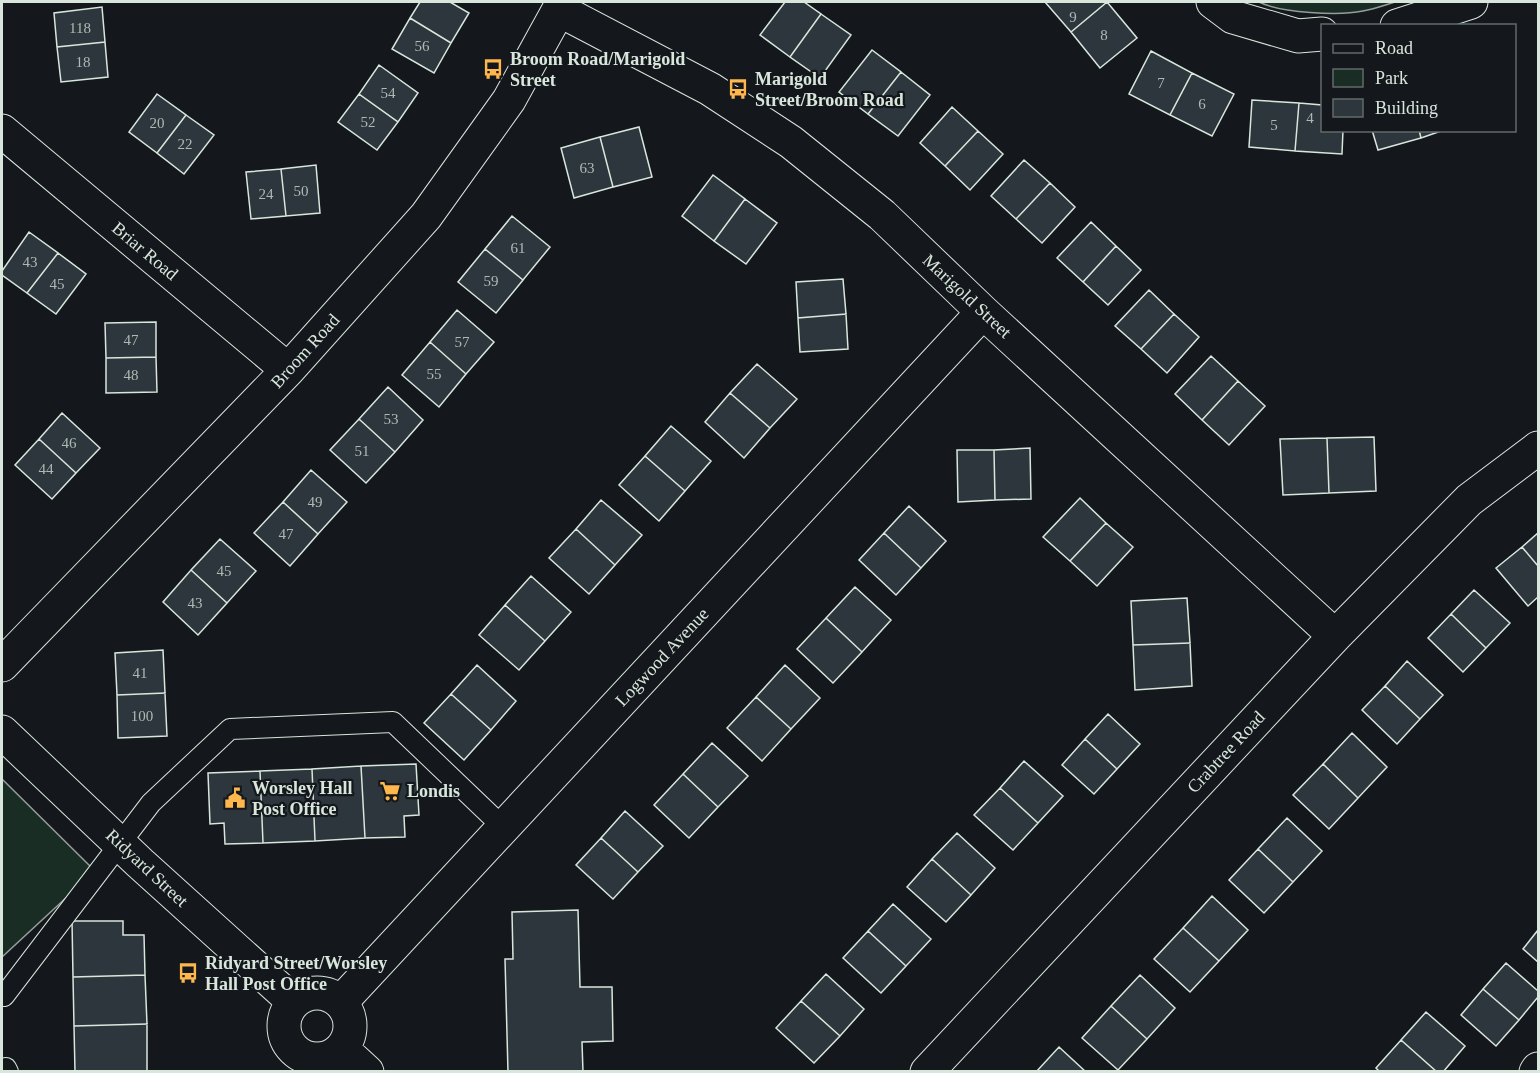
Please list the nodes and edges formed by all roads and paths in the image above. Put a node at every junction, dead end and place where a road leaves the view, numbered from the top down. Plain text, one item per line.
1 (1213, 2) edge
2 (1471, 2) edge
3 (561, 6) edge
4 (1403, 24) edge
5 (1321, 34) edge
6 (2, 131) edge
7 (983, 312) junction
8 (288, 370) junction
9 (1539, 448) edge
10 (1335, 636) junction
11 (2, 664) edge
12 (2, 732) edge
13 (504, 828) junction
14 (119, 843) junction
15 (4, 996) dead end
16 (294, 1002) junction
17 (341, 1002) junction
18 (342, 1049) junction
19 (288, 1062) edge
20 (367, 1071) edge
21 (927, 1071) edge

1 - 5 street
2 - 4 street
3 - 7 street, Marigold Street
3 - 8 street, Broom Road
6 - 8 street, Briar Road
7 - 10 street, Marigold Street
7 - 13 street, Logwood Avenue
8 - 11 street, Broom Road
9 - 10 street, Crabtree Road
10 - 21 street, Crabtree Road
12 - 14 street, Ridyard Street
13 - 14 lane
13 - 17 street, Logwood Avenue
14 - 15 lane
14 - 16 street, Ridyard Street
16 - 17 street
16 - 19 street
17 - 18 street
18 - 19 street
18 - 20 street

